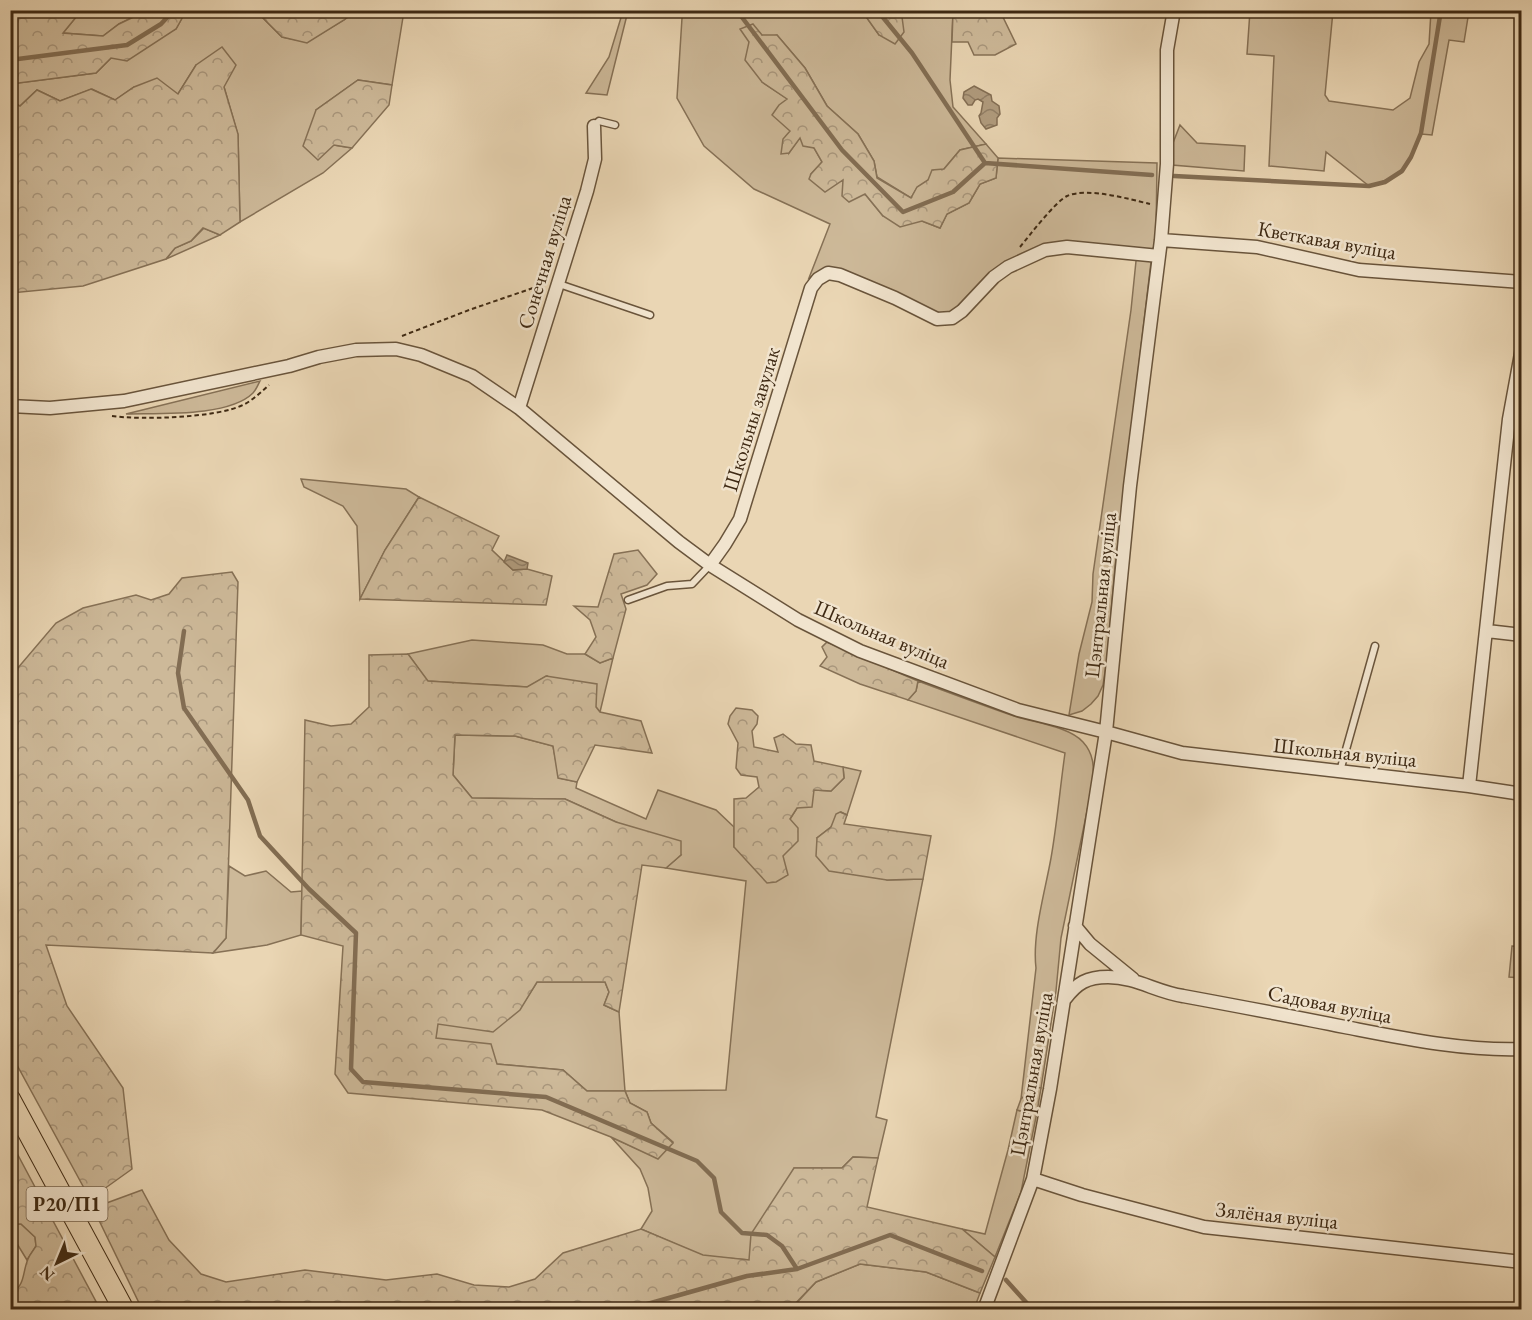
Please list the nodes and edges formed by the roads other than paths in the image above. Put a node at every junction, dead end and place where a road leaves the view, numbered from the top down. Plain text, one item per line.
1 (1174, 10) edge
2 (615, 125) dead end
3 (594, 126) joint
4 (1161, 240) junction
5 (1159, 256) junction
6 (1521, 282) edge
7 (559, 284) junction
8 (650, 315) dead end
9 (1521, 348) edge
10 (10, 406) edge
11 (519, 408) junction
12 (710, 565) junction
13 (628, 600) dead end
14 (1487, 631) junction
15 (1521, 635) edge
16 (1375, 646) dead end
17 (1106, 732) junction
18 (1340, 772) junction
19 (1469, 786) junction
20 (1521, 794) edge
21 (1075, 926) junction
22 (1134, 980) junction
23 (1064, 999) junction
24 (1521, 1049) edge
25 (10, 1099) edge
26 (1032, 1179) junction
27 (1521, 1262) edge
28 (124, 1310) edge
29 (984, 1310) edge

1 - 4 street, Цэнтральная вуліца
2 - 3 lane
3 - 7 street, Сонечная вуліца
4 - 5 street, Цэнтральная вуліца
4 - 6 street, Кветкавая вуліца
5 - 12 street, Школьны завулак
5 - 17 street, Цэнтральная вуліца
7 - 8 lane
7 - 11 street, Сонечная вуліца
9 - 14 street
10 - 11 street, Школьная вуліца
11 - 12 street, Школьная вуліца
12 - 13 lane
12 - 17 street, Школьная вуліца
14 - 15 street
14 - 19 street
16 - 18 lane
17 - 18 street, Школьная вуліца
17 - 21 street, Цэнтральная вуліца
18 - 19 street, Школьная вуліца
19 - 20 street, Школьная вуліца
21 - 22 street, Садовая вуліца
21 - 23 street, Цэнтральная вуліца
22 - 23 street, Садовая вуліца
22 - 24 street, Садовая вуліца
23 - 26 street, Цэнтральная вуліца
25 - 28 main road, Р20/П1
26 - 27 street, Зялёная вуліца
26 - 29 street, Цэнтральная вуліца

